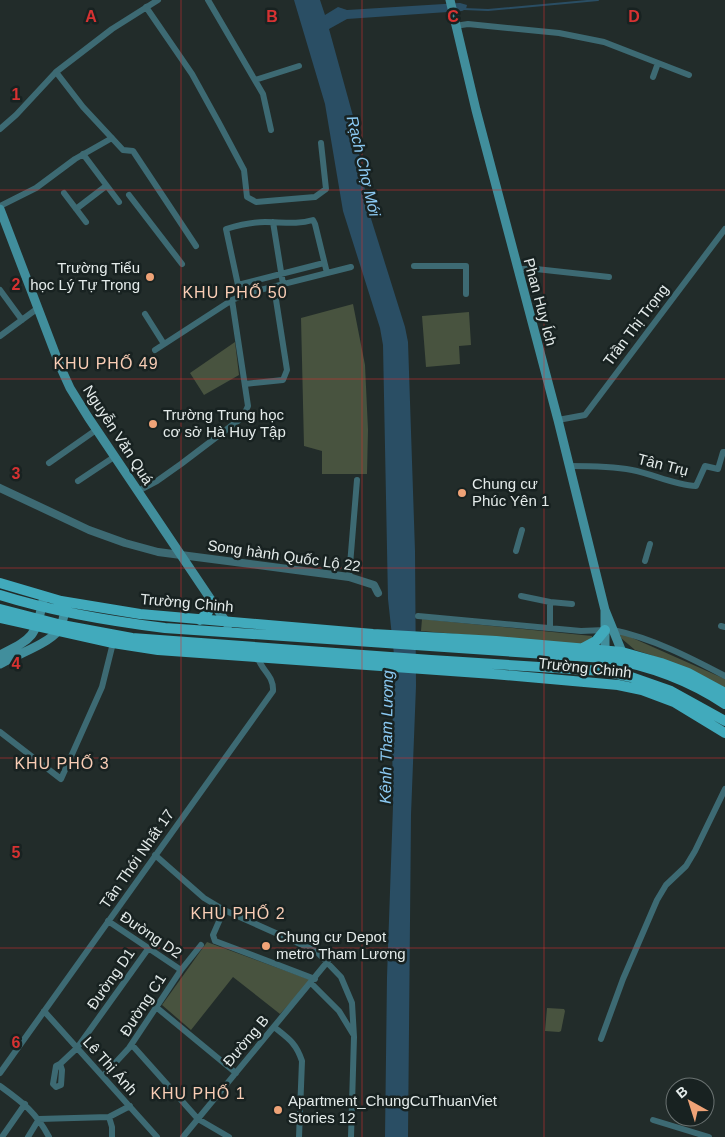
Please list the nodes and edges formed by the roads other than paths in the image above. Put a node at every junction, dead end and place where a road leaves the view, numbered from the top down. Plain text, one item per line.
1 (158, 0) edge
2 (208, 0) edge
3 (450, 1) edge
4 (146, 7) junction
5 (454, 24) junction
6 (658, 63) junction
7 (299, 66) dead end
8 (56, 72) junction
9 (689, 75) dead end
10 (652, 78) dead end
11 (255, 80) junction
12 (0, 129) edge
13 (271, 130) dead end
14 (112, 138) junction
15 (321, 144) dead end
16 (83, 154) junction
17 (106, 186) junction
18 (64, 193) dead end
19 (129, 195) dead end
20 (119, 202) dead end
21 (0, 207) edge
22 (76, 209) junction
23 (86, 222) dead end
24 (273, 222) junction
25 (725, 229) edge
26 (196, 246) dead end
27 (324, 263) junction
28 (182, 264) dead end
29 (414, 266) dead end
30 (351, 267) dead end
31 (517, 269) junction
32 (327, 273) junction
33 (281, 274) junction
34 (609, 277) dead end
35 (283, 284) junction
36 (274, 286) junction
37 (0, 290) edge
38 (466, 294) dead end
39 (232, 300) junction
40 (38, 308) junction
41 (145, 314) dead end
42 (22, 320) junction
43 (0, 336) edge
44 (164, 344) junction
45 (154, 350) dead end
46 (245, 384) junction
47 (558, 420) junction
48 (96, 430) junction
49 (725, 452) edge
50 (114, 457) junction
51 (49, 462) dead end
52 (569, 466) junction
53 (357, 480) dead end
54 (78, 481) dead end
55 (0, 488) edge
56 (138, 492) junction
57 (522, 530) dead end
58 (650, 544) dead end
59 (516, 551) dead end
60 (182, 556) junction
61 (645, 561) dead end
62 (349, 577) junction
63 (0, 583) edge
64 (378, 593) dead end
65 (0, 595) edge
66 (521, 596) dead end
67 (43, 602) junction
68 (211, 602) junction
69 (550, 602) junction
70 (572, 604) dead end
71 (66, 607) junction
72 (0, 609) edge
73 (418, 616) dead end
74 (0, 618) edge
75 (200, 620) junction
76 (225, 622) junction
77 (37, 623) junction
78 (60, 628) junction
79 (550, 628) junction
80 (609, 630) junction
81 (232, 632) junction
82 (114, 639) junction
83 (373, 639) junction
84 (495, 646) junction
85 (586, 648) junction
86 (605, 654) junction
87 (0, 655) edge
88 (566, 656) junction
89 (622, 657) junction
90 (258, 658) junction
91 (370, 660) junction
92 (0, 664) edge
93 (493, 669) junction
94 (603, 670) junction
95 (725, 676) edge
96 (619, 680) junction
97 (601, 683) junction
98 (725, 693) edge
99 (725, 704) edge
100 (725, 721) edge
101 (0, 732) edge
102 (725, 733) edge
103 (725, 789) edge
104 (155, 855) junction
105 (224, 910) junction
106 (108, 921) junction
107 (201, 945) dead end
108 (148, 949) junction
109 (328, 961) junction
110 (181, 970) junction
111 (313, 981) junction
112 (156, 1007) junction
113 (44, 1011) junction
114 (274, 1027) junction
115 (354, 1037) junction
116 (601, 1039) dead end
117 (132, 1045) junction
118 (77, 1048) junction
119 (60, 1064) dead end
120 (0, 1073) edge
121 (236, 1073) junction
122 (103, 1076) junction
123 (0, 1086) edge
124 (25, 1104) junction
125 (130, 1106) junction
126 (109, 1117) junction
127 (39, 1119) junction
128 (198, 1119) junction
129 (653, 1120) dead end
130 (30, 1136) edge
131 (2, 1137) edge
132 (50, 1137) edge
133 (112, 1137) edge
134 (157, 1137) edge
135 (183, 1137) edge
136 (229, 1137) edge
137 (299, 1137) edge
138 (351, 1137) edge
139 (709, 1137) edge

1 - 4 street
2 - 11 street
3 - 5 main road, Phan Huy Ích
4 - 8 street
4 - 15 street
5 - 6 street
5 - 31 main road, Phan Huy Ích
6 - 9 street
6 - 10 street
7 - 11 street
8 - 12 street
8 - 14 street
11 - 13 street
14 - 16 street
14 - 26 street
16 - 17 street
16 - 21 street
17 - 20 street
17 - 22 street
18 - 22 street
19 - 28 street
21 - 40 main road, Nguyễn Văn Quá
22 - 23 street
24 - 27 street
24 - 33 street
24 - 33 street
25 - 47 street, Trần Thị Trọng
27 - 32 street
27 - 33 street
29 - 38 street
30 - 32 street
31 - 34 street
31 - 47 main road, Phan Huy Ích
32 - 35 street
33 - 35 street
35 - 36 street
36 - 39 street
36 - 46 street
37 - 42 street
39 - 44 street
39 - 46 street
40 - 42 street
40 - 48 main road, Nguyễn Văn Quá
41 - 44 street
42 - 43 street
44 - 45 street
46 - 56 street
47 - 52 main road, Phan Huy Ích
48 - 50 main road, Nguyễn Văn Quá
48 - 51 street
49 - 52 street, Tân Trụ
50 - 54 street
50 - 56 main road, Nguyễn Văn Quá
52 - 80 main road, Phan Huy Ích
53 - 62 street
55 - 60 street
56 - 60 main road, Nguyễn Văn Quá
57 - 59 street
58 - 61 street
60 - 62 street, Song hành Quốc Lộ 22
60 - 68 main road, Nguyễn Văn Quá
62 - 64 street, Song hành Quốc Lộ 22
63 - 67 main road, Trường Chinh
65 - 67 main road, Trường Chinh
66 - 69 street
67 - 71 main road, Trường Chinh
67 - 77 main road
68 - 75 main road
68 - 76 main road, Nguyễn Văn Quá
69 - 70 street
69 - 79 street
71 - 75 main road, Trường Chinh
71 - 78 main road
71 - 81 main road, Trường Chinh
72 - 77 main road
73 - 79 street
74 - 77 main road
75 - 76 main road, Trường Chinh
76 - 81 main road, Nguyễn Văn Quá
76 - 83 main road, Trường Chinh
77 - 78 main road
77 - 87 main road
78 - 82 main road
78 - 92 main road
79 - 80 street
80 - 85 main road
80 - 86 main road
80 - 89 main road
80 - 95 street
81 - 83 main road, Trường Chinh
82 - 90 main road
82 - 91 main road
82 - 101 street
83 - 84 main road, Trường Chinh
84 - 85 main road, Trường Chinh
84 - 88 main road, Trường Chinh
85 - 86 main road, Trường Chinh
85 - 88 main road
86 - 88 main road, Trường Chinh
86 - 89 main road, Trường Chinh
86 - 94 main road
89 - 96 main road
89 - 98 main road, Trường Chinh
89 - 99 main road, Trường Chinh
90 - 91 main road
90 - 104 street, Tân Thới Nhất 17
91 - 93 main road, Trường Chinh
93 - 94 main road, Trường Chinh
93 - 97 main road, Trường Chinh
94 - 96 main road, Trường Chinh
94 - 97 main road
96 - 97 main road, Trường Chinh
96 - 100 main road, Trường Chinh
96 - 102 main road, Trường Chinh
103 - 116 street
104 - 105 street
104 - 106 street, Tân Thới Nhất 17
105 - 109 street
105 - 111 street
106 - 108 street, Đường D2
106 - 113 street, Tân Thới Nhất 17
107 - 110 street, Đường C1
108 - 110 street, Đường D2
108 - 118 street, Đường D1
109 - 111 street, Đường B
109 - 115 street
110 - 112 street, Đường C1
111 - 114 street, Đường B
111 - 115 street
112 - 117 street, Đường C1
112 - 121 street
113 - 118 street, Lê Thị Ánh
113 - 120 street, Tân Thới Nhất 17
114 - 121 street, Đường B
114 - 137 street
115 - 138 street
117 - 122 street, Đường C1
117 - 128 street
118 - 119 street, Đường D1
118 - 122 street, Lê Thị Ánh
121 - 128 street, Đường B
122 - 125 street, Lê Thị Ánh
123 - 124 street
124 - 127 street
124 - 131 street
125 - 126 street
125 - 134 street, Lê Thị Ánh
126 - 127 street
126 - 133 street
127 - 130 street
127 - 132 street
128 - 135 street, Đường B
128 - 136 street
129 - 139 street

